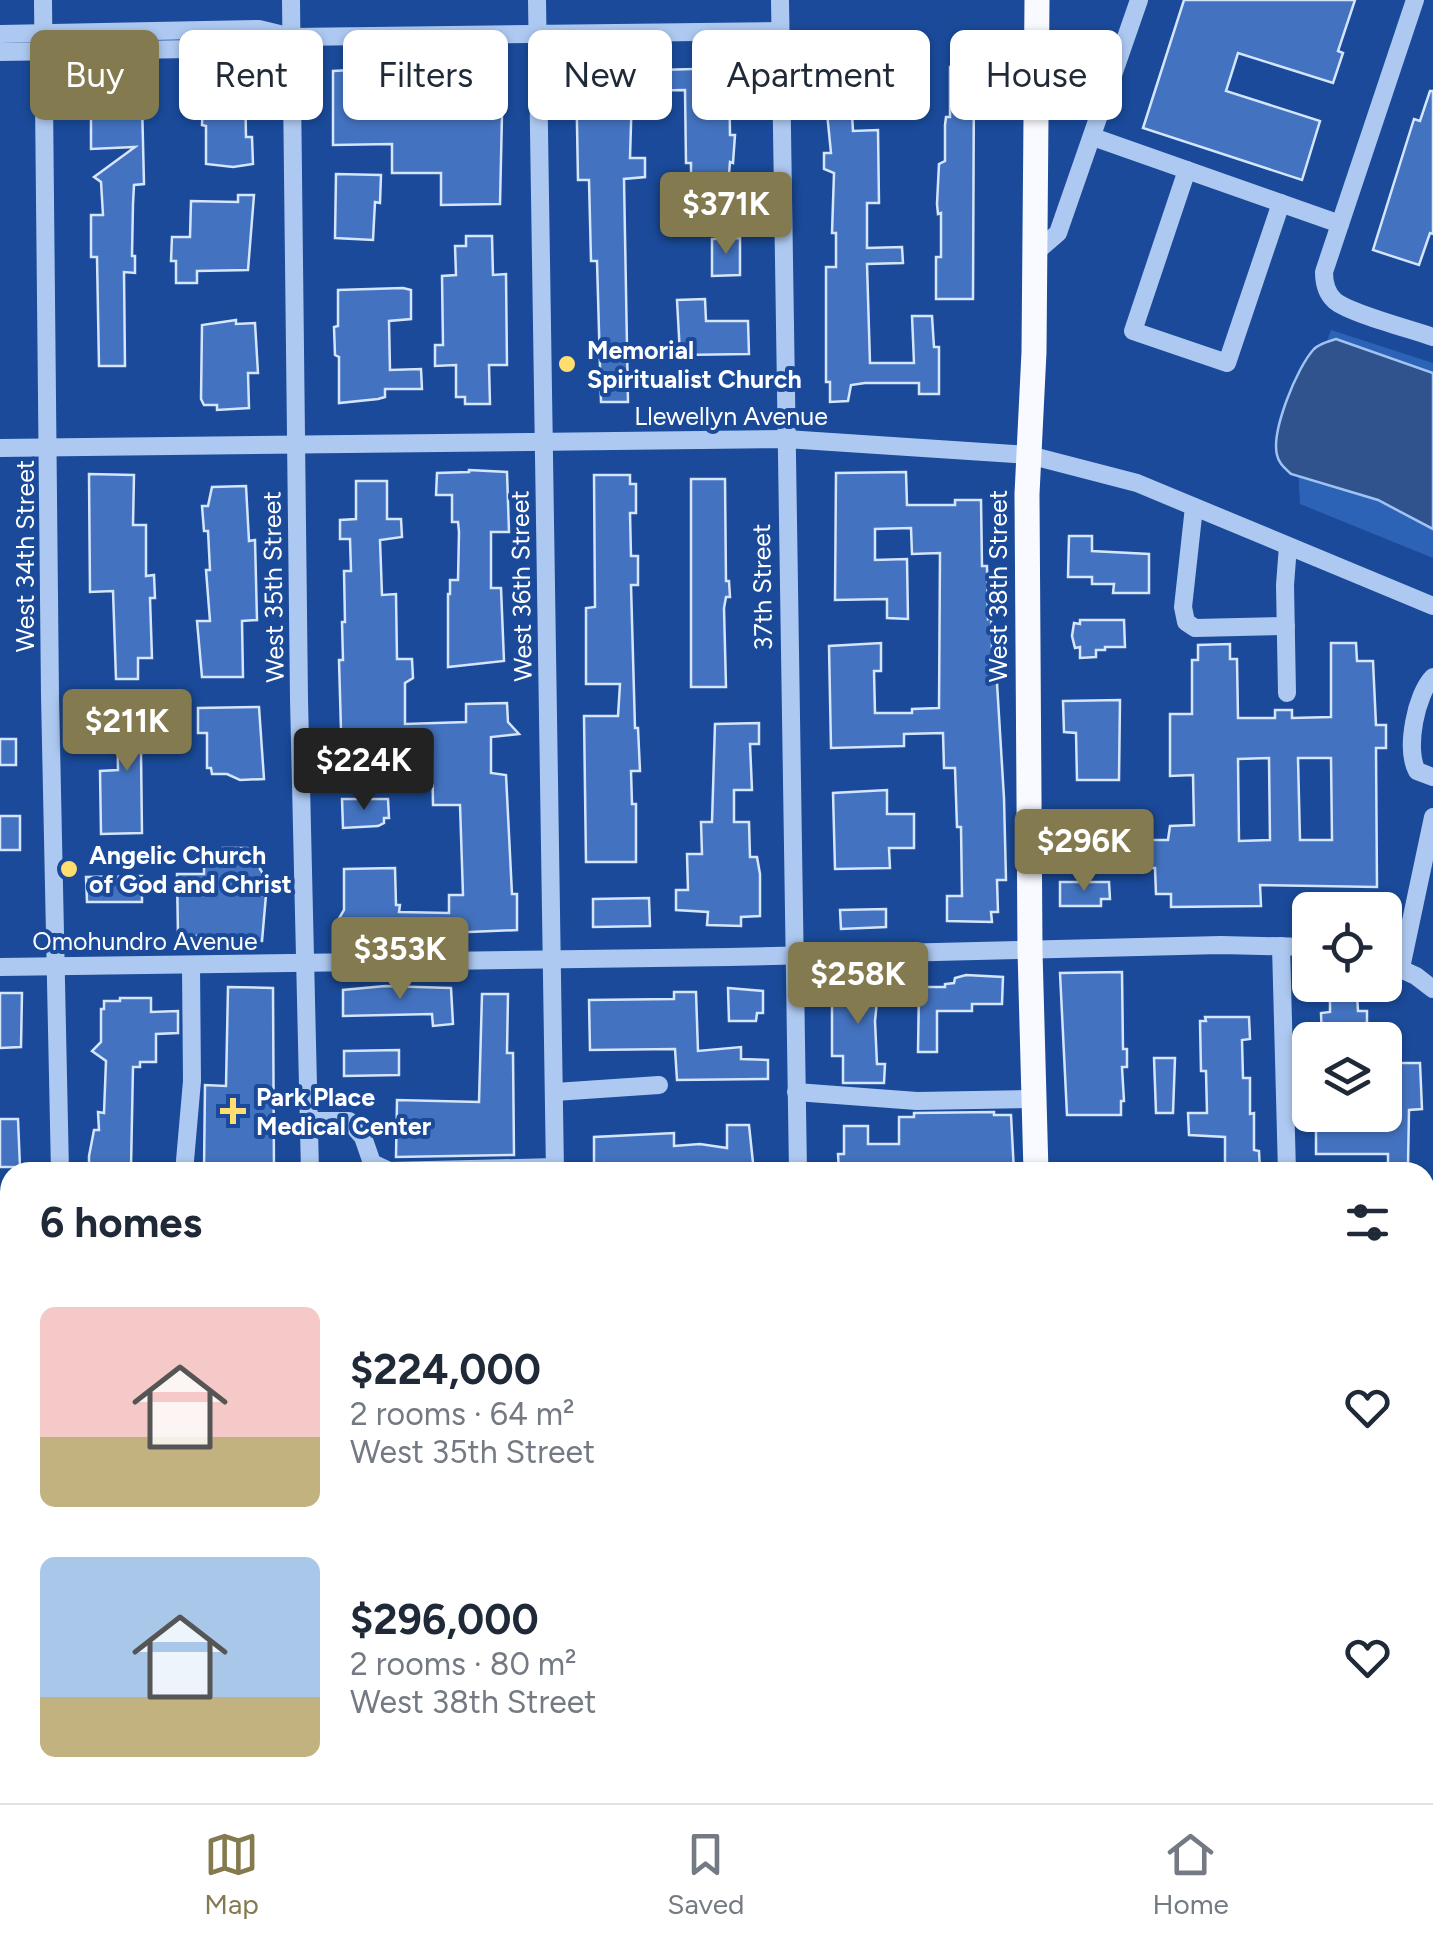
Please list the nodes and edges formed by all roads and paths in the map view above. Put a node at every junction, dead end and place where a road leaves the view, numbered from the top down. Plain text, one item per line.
1 (42, 0) edge
2 (291, 0) edge
3 (537, 0) edge
4 (780, 0) edge
5 (1037, 0) edge
6 (1139, 0) edge
7 (1414, 0) edge
8 (43, 30) edge
9 (292, 30) edge
10 (538, 30) edge
11 (780, 30) edge
12 (0, 34) edge
13 (528, 35) edge
14 (323, 37) edge
15 (30, 40) edge
16 (30, 46) edge
17 (0, 52) edge
18 (45, 120) edge
19 (293, 120) edge
20 (539, 120) edge
21 (781, 120) edge
22 (1093, 136) junction
23 (1187, 170) junction
24 (1281, 203) junction
25 (1340, 224) junction
26 (1036, 252) junction
27 (1433, 337) edge
28 (786, 438) junction
29 (544, 441) junction
30 (296, 444) junction
31 (0, 448) edge
32 (50, 448) junction
33 (1029, 455) junction
34 (1194, 507) junction
35 (1288, 546) junction
36 (1433, 606) edge
37 (1286, 626) junction
38 (1433, 677) edge
39 (1287, 693) dead end
40 (1433, 777) edge
41 (1433, 817) edge
42 (1402, 932) edge
43 (1281, 946) junction
44 (1292, 946) edge
45 (1030, 951) junction
46 (794, 956) junction
47 (550, 958) junction
48 (306, 964) junction
49 (191, 966) junction
50 (0, 967) edge
51 (56, 968) junction
52 (1402, 970) edge
53 (1433, 989) edge
54 (660, 1085) dead end
55 (554, 1092) junction
56 (796, 1092) junction
57 (1034, 1099) junction
58 (309, 1121) junction
59 (60, 1162) edge
60 (185, 1162) edge
61 (310, 1162) edge
62 (372, 1162) edge
63 (555, 1162) edge
64 (798, 1162) edge
65 (1036, 1162) edge
66 (1287, 1162) edge

1 - 8 street, West 34th Street
2 - 9 street, West 35th Street
3 - 10 street, West 36th Street
4 - 11 street, 37th Street
5 - 26 main road, West 38th Street
6 - 22 street
7 - 25 street
12 - 15 street
13 - 14 street
16 - 17 street
18 - 32 street, West 34th Street
19 - 30 street, West 35th Street
20 - 29 street, West 36th Street
21 - 28 street, 37th Street
22 - 23 street
22 - 26 street
23 - 24 street
23 - 24 street
24 - 25 street
25 - 27 street
26 - 33 main road, West 38th Street
28 - 29 street, Llewellyn Avenue
28 - 33 street, Llewellyn Avenue
28 - 46 street, 37th Street
29 - 30 street, Llewellyn Avenue
29 - 47 street, West 36th Street
30 - 32 street, Llewellyn Avenue
30 - 48 street, West 35th Street
31 - 32 street, Llewellyn Avenue
32 - 51 street, West 34th Street
33 - 34 street, Llewellyn Avenue
33 - 45 main road, West 38th Street
34 - 35 street, Llewellyn Avenue
34 - 37 street
35 - 36 street, Llewellyn Avenue
35 - 37 street
37 - 39 street
38 - 40 street
41 - 42 street
43 - 44 street, Omohundro Avenue
43 - 45 street, Omohundro Avenue
43 - 66 street
45 - 46 street, Omohundro Avenue
45 - 57 main road, West 38th Street
46 - 47 street, Omohundro Avenue
46 - 56 street, 37th Street
47 - 48 street, Omohundro Avenue
47 - 55 street, West 36th Street
48 - 49 street, Omohundro Avenue
48 - 58 street, West 35th Street
49 - 51 street, Omohundro Avenue
49 - 60 street
50 - 51 street, Omohundro Avenue
51 - 59 street, West 34th Street
52 - 53 street
54 - 55 street
55 - 63 street, West 36th Street
56 - 57 street
56 - 64 street, 37th Street
57 - 65 main road, West 38th Street
58 - 61 street, West 35th Street
58 - 62 street

